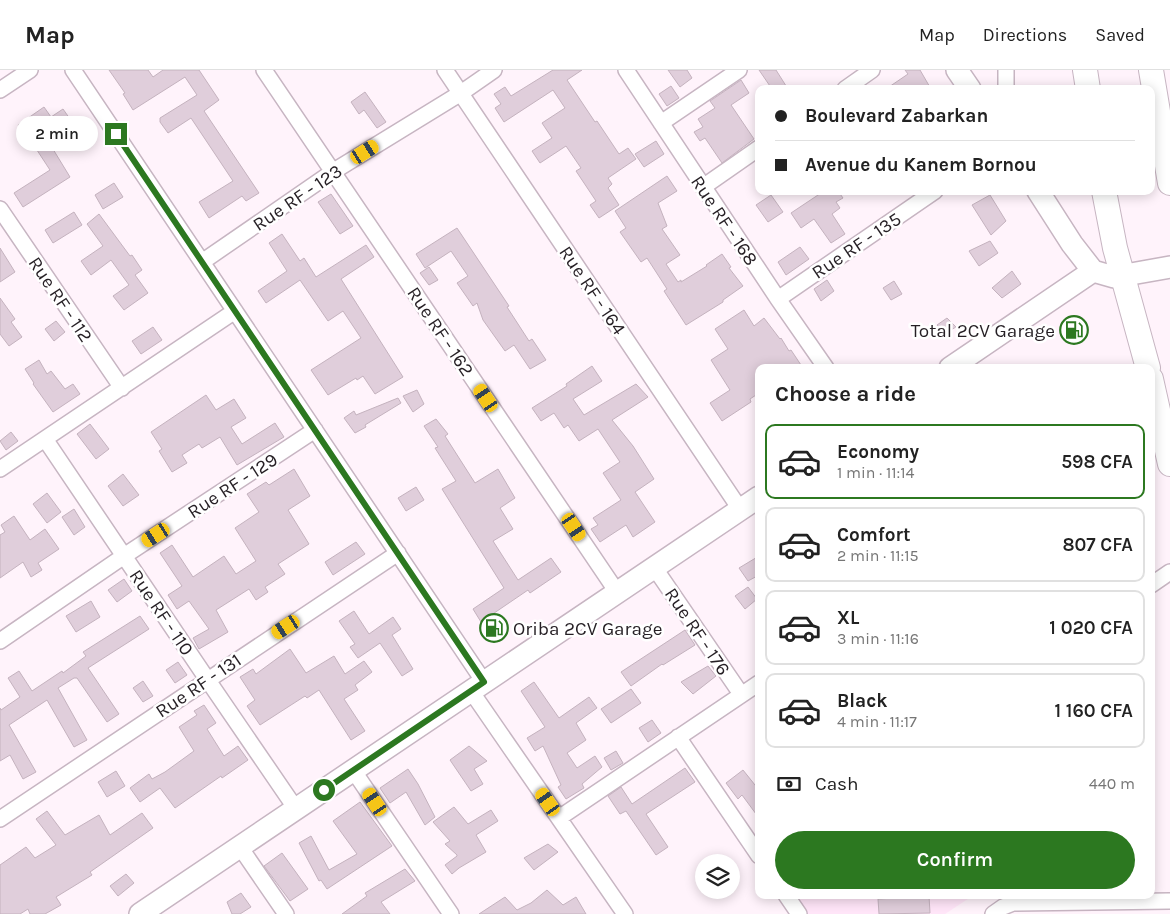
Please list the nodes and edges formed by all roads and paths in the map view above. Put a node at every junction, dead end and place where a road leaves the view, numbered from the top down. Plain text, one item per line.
1 (30, 70) edge
2 (73, 70) edge
3 (264, 70) edge
4 (445, 70) edge
5 (494, 70) edge
6 (626, 70) edge
7 (738, 70) edge
8 (872, 70) edge
9 (957, 70) edge
10 (1006, 70) edge
11 (1085, 70) edge
12 (1151, 70) edge
13 (851, 85) edge
14 (967, 85) edge
15 (1006, 85) edge
16 (1087, 85) edge
17 (1154, 85) edge
18 (0, 90) edge
19 (461, 93) junction
20 (1155, 94) edge
21 (661, 123) junction
22 (755, 151) edge
23 (334, 171) junction
24 (1170, 183) edge
25 (703, 187) junction
26 (929, 195) edge
27 (1041, 195) edge
28 (1105, 195) edge
29 (0, 209) edge
30 (202, 262) junction
31 (1170, 267) edge
32 (1093, 271) junction
33 (1122, 276) junction
34 (778, 299) junction
35 (235, 311) junction
36 (823, 364) edge
37 (956, 364) edge
38 (1147, 364) edge
39 (122, 388) junction
40 (1155, 413) edge
41 (315, 430) junction
42 (45, 438) junction
43 (1170, 464) edge
44 (0, 468) edge
45 (755, 500) edge
46 (740, 509) junction
47 (398, 553) junction
48 (124, 556) junction
49 (654, 567) junction
50 (1170, 572) edge
51 (1155, 582) edge
52 (617, 592) junction
53 (0, 641) edge
54 (206, 679) junction
55 (755, 685) edge
56 (478, 686) junction
57 (741, 694) junction
58 (678, 737) junction
59 (353, 770) junction
60 (296, 809) junction
61 (559, 818) junction
62 (0, 819) edge
63 (240, 847) junction
64 (755, 848) edge
65 (789, 899) edge
66 (1170, 901) edge
67 (140, 914) edge
68 (286, 914) edge
69 (451, 914) edge
70 (626, 914) edge
71 (799, 914) edge
72 (992, 914) edge

1 - 18 street
2 - 30 street
3 - 23 street, Rue RF - 162
4 - 19 street, Rue RF - 164
5 - 19 street, Rue RF - 123
6 - 21 street, Rue RF - 168
7 - 21 street
8 - 13 street
9 - 14 street
10 - 15 street
11 - 16 main road
12 - 17 main road
19 - 23 street, Rue RF - 123
19 - 46 street, Rue RF - 164
20 - 24 main road
21 - 25 street, Rue RF - 168
22 - 25 street
23 - 30 street, Rue RF - 123
23 - 52 street, Rue RF - 162
25 - 34 street, Rue RF - 168
26 - 34 street, Rue RF - 135
27 - 32 street
28 - 33 main road
29 - 39 street, Rue RF - 112
30 - 35 street
31 - 33 street
32 - 33 street
32 - 37 street
33 - 38 main road
34 - 36 street, Rue RF - 168
35 - 39 street
35 - 41 street
39 - 42 street
40 - 43 main road
41 - 47 street
41 - 48 street, Rue RF - 129
42 - 44 street
42 - 48 street, Rue RF - 110
45 - 46 street
46 - 49 street
47 - 54 street, Rue RF - 131
47 - 56 street
48 - 53 street, Rue RF - 129
48 - 54 street, Rue RF - 110
49 - 52 street
49 - 57 street, Rue RF - 176
50 - 51 street
52 - 56 street
54 - 60 street, Rue RF - 110
54 - 62 street, Rue RF - 131
55 - 57 street
56 - 59 street
56 - 61 street
57 - 58 street
58 - 61 street
58 - 64 street
59 - 60 street
59 - 69 street
60 - 63 street
61 - 70 street
63 - 67 street
63 - 68 street
65 - 71 street
66 - 72 street

